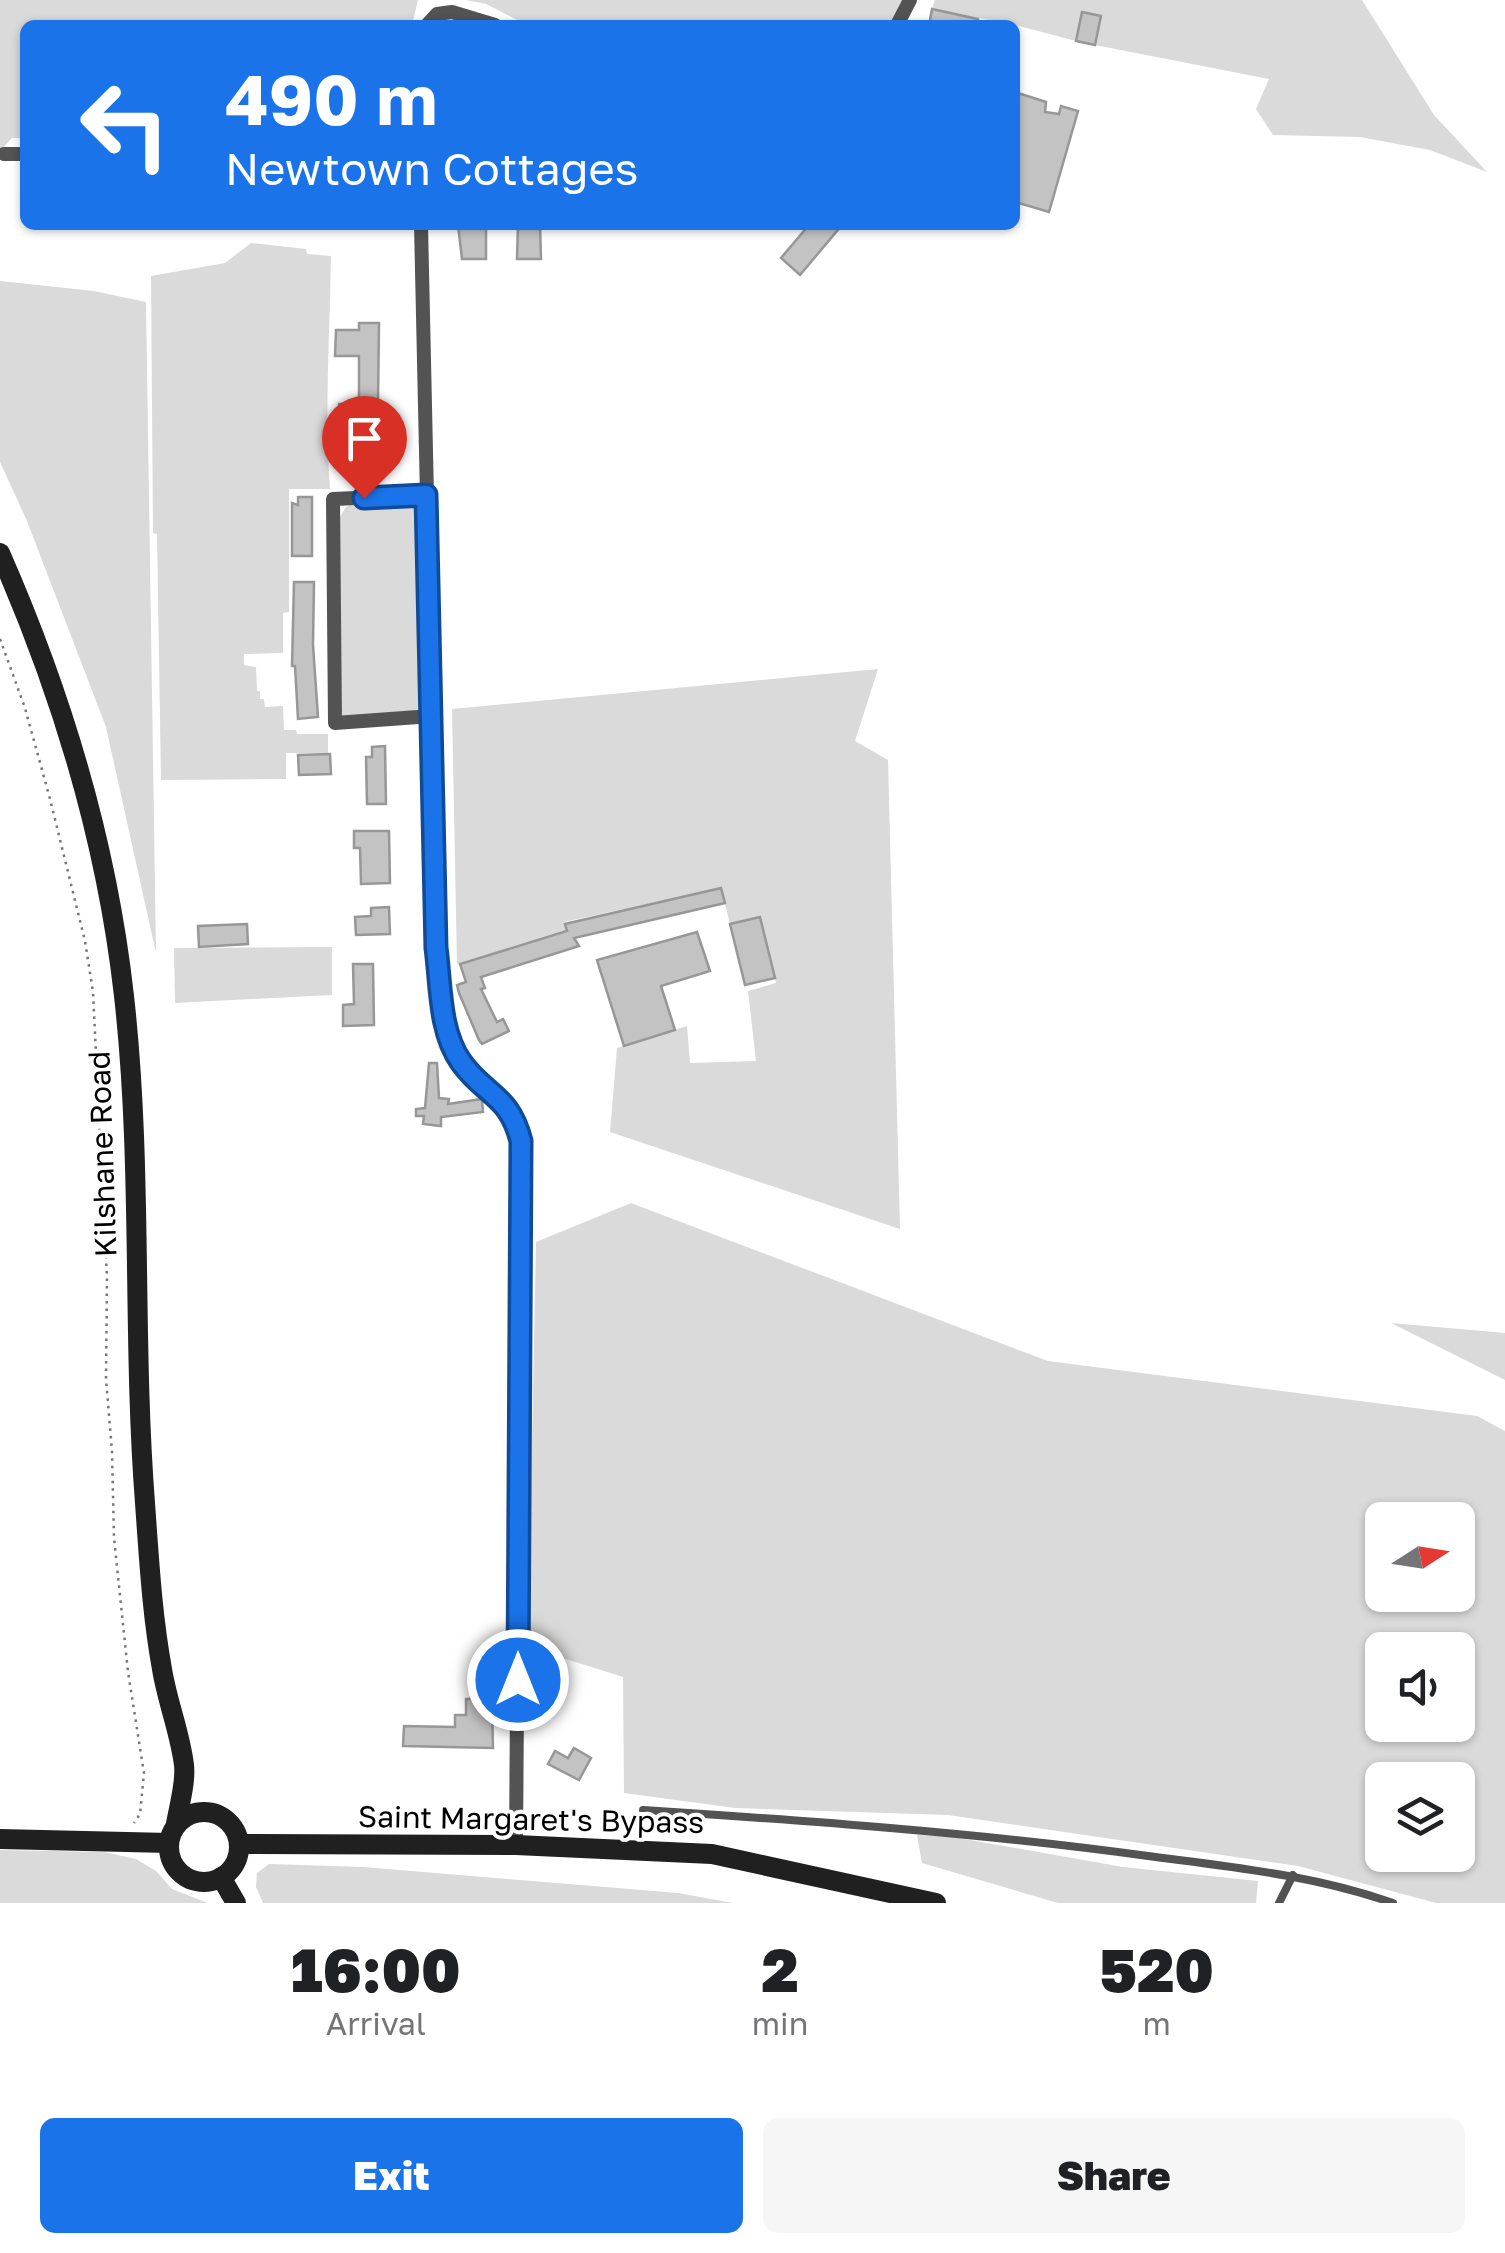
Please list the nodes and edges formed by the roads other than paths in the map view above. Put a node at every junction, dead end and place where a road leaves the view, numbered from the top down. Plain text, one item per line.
1 (432, 20) edge
2 (478, 20) edge
3 (4, 154) dead end
4 (20, 154) edge
5 (421, 230) edge
6 (426, 495) junction
7 (0, 553) edge
8 (432, 716) junction
9 (184, 1768) junction
10 (642, 1810) dead end
11 (214, 1813) junction
12 (172, 1834) junction
13 (0, 1839) edge
14 (239, 1844) junction
15 (516, 1845) junction
16 (1293, 1875) junction
17 (221, 1878) junction
18 (236, 1903) edge
19 (936, 1903) edge
20 (1279, 1903) edge
21 (1393, 1903) edge

1 - 2 street
3 - 4 street
5 - 6 street
6 - 8 street
6 - 8 street
7 - 9 street, Kilshane Road
8 - 15 street
9 - 11 street, Kilshane Road
9 - 12 street, Kilshane Road
10 - 16 lane
11 - 12 street
11 - 14 street
12 - 13 street
12 - 17 street
14 - 15 street, Saint Margaret's Bypass
14 - 17 street
15 - 19 street, Saint Margaret's Bypass
16 - 20 lane
16 - 21 lane
17 - 18 street

